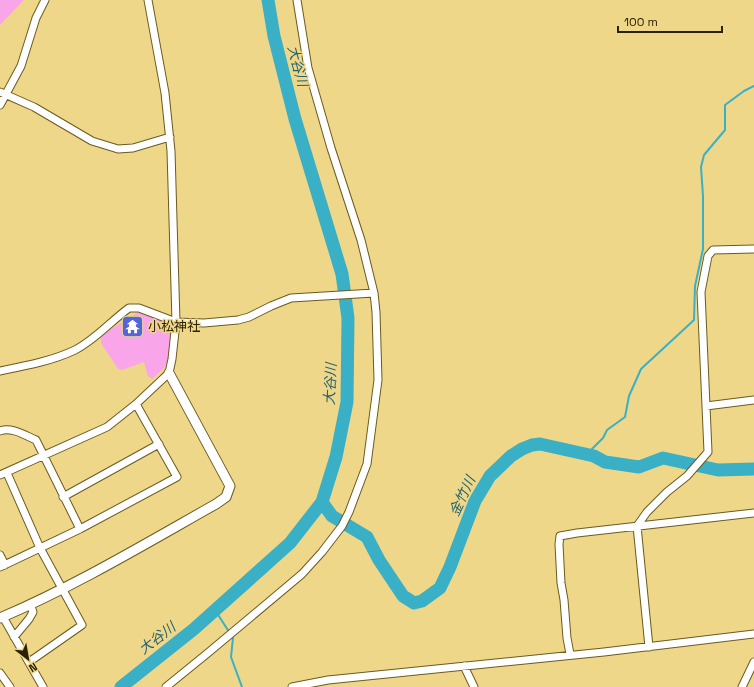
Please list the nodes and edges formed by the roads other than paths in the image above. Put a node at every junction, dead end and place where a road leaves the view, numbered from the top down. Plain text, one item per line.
1 (45, 0) edge
2 (148, 0) edge
3 (297, 0) edge
4 (3, 94) edge
5 (0, 105) edge
6 (170, 137) junction
7 (754, 248) edge
8 (372, 293) junction
9 (176, 322) junction
10 (0, 371) edge
11 (169, 373) junction
12 (754, 400) edge
13 (136, 404) junction
14 (706, 406) junction
15 (1, 428) edge
16 (159, 444) junction
17 (45, 456) junction
18 (3, 474) edge
19 (64, 497) junction
20 (754, 513) edge
21 (637, 526) junction
22 (80, 529) junction
23 (40, 548) junction
24 (0, 555) edge
25 (2, 566) edge
26 (62, 588) junction
27 (30, 604) junction
28 (2, 618) edge
29 (754, 634) edge
30 (14, 637) junction
31 (649, 647) junction
32 (570, 654) junction
33 (29, 662) junction
34 (754, 662) edge
35 (464, 666) junction
36 (0, 673) edge
37 (10, 687) edge
38 (43, 687) edge
39 (166, 687) edge
40 (292, 687) edge
41 (474, 687) edge
42 (742, 687) edge

1 - 4 street
2 - 6 street
3 - 8 street
4 - 5 street
4 - 6 street
6 - 9 street
7 - 14 street
8 - 9 street
8 - 39 street
9 - 10 street
9 - 11 street
11 - 13 street
11 - 26 street
12 - 14 street
13 - 16 street
13 - 17 street
14 - 21 street
15 - 17 street
16 - 19 street
16 - 22 street
17 - 18 street
17 - 19 street
18 - 23 street
19 - 22 street
20 - 21 street
21 - 31 street
21 - 32 street
22 - 23 street
23 - 25 street
23 - 26 street
24 - 25 street
26 - 27 street
26 - 33 street
27 - 28 street
27 - 30 street
28 - 30 street
29 - 31 street
30 - 33 street
31 - 32 street
32 - 35 street
33 - 38 street
34 - 42 street
35 - 40 street
35 - 41 street
36 - 37 street

